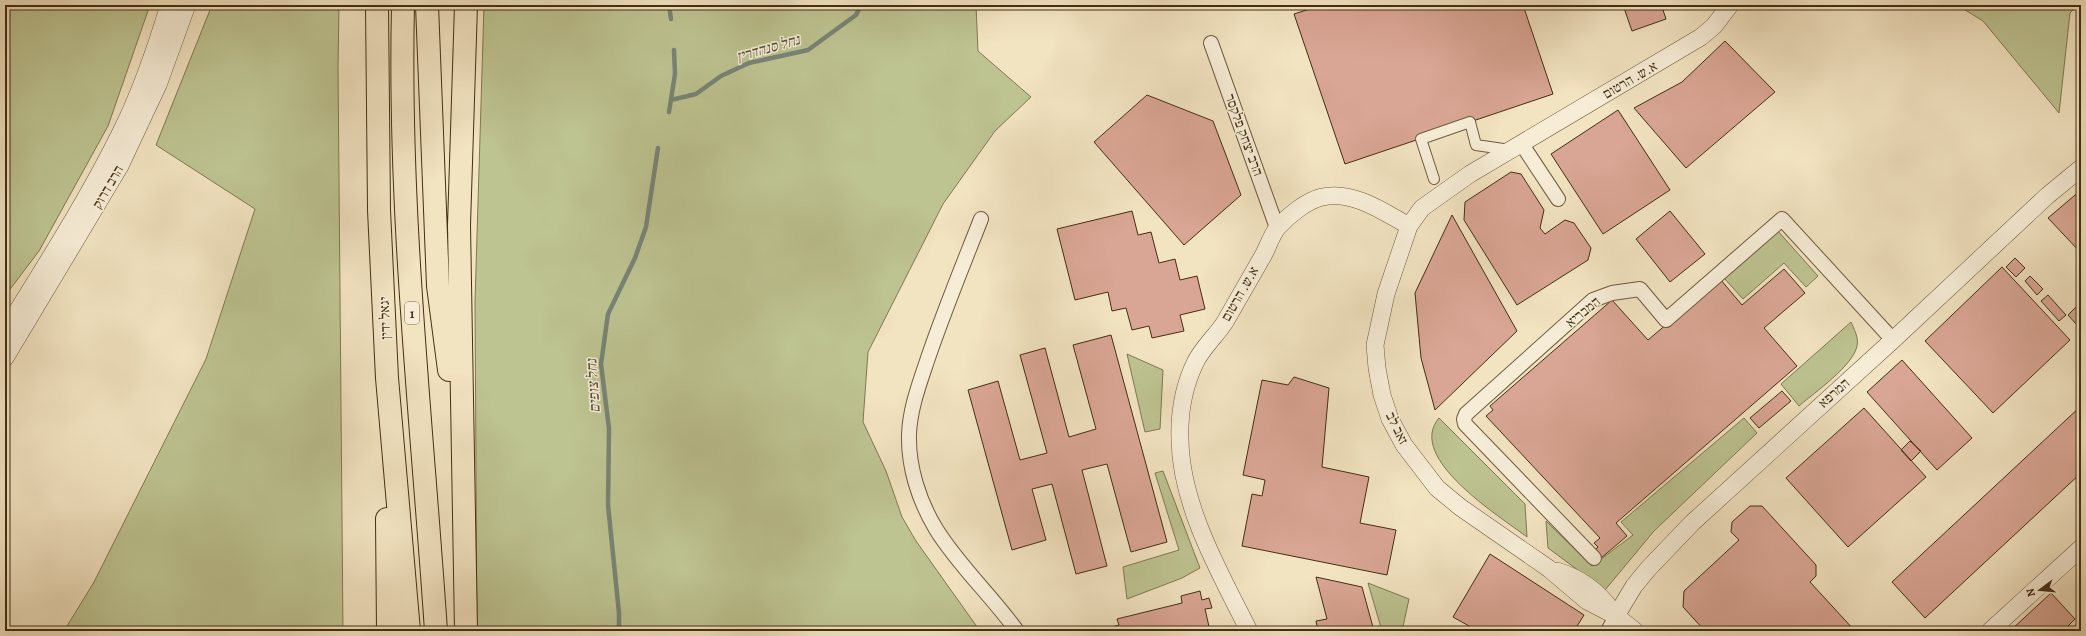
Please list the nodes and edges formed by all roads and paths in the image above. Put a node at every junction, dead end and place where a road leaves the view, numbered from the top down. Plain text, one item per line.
1 (169, 5) edge
2 (187, 5) edge
3 (377, 5) edge
4 (403, 5) edge
5 (427, 5) edge
6 (466, 5) edge
7 (1730, 5) edge
8 (1211, 43) dead end
9 (1516, 146) junction
10 (2080, 169) edge
11 (1434, 180) dead end
12 (1558, 199) dead end
13 (980, 219) dead end
14 (1409, 226) junction
15 (1277, 228) junction
16 (5, 331) edge
17 (1893, 340) junction
18 (5, 358) edge
19 (387, 378) junction
20 (463, 473) junction
21 (2081, 548) edge
22 (1594, 558) dead end
23 (1612, 624) edge
24 (388, 631) edge
25 (409, 631) edge
26 (436, 631) edge
27 (466, 631) edge
28 (1017, 631) edge
29 (1249, 631) edge
30 (1635, 631) edge
31 (1990, 631) edge

1 - 16 street, הרב דרוק
2 - 18 street, הרב דרוק
3 - 19 highway, יגאל ידין / 1
4 - 26 highway, יגאל ידין / 1
5 - 20 highway
6 - 20 highway
7 - 9 street, א.ש. הרטום
8 - 15 street, הרב יצחק פלקסר
9 - 11 street
9 - 12 street
9 - 14 street, א.ש. הרטום
10 - 17 street, המרפא
13 - 28 street
14 - 15 street, א.ש. הרטום
14 - 23 street, זאב לב
15 - 29 street, א.ש. הרטום
17 - 22 street, המבריא
17 - 23 street, המרפא
19 - 24 highway
19 - 25 highway, יגאל ידין / 1
20 - 27 highway
21 - 31 street
23 - 30 street, זאב לב

